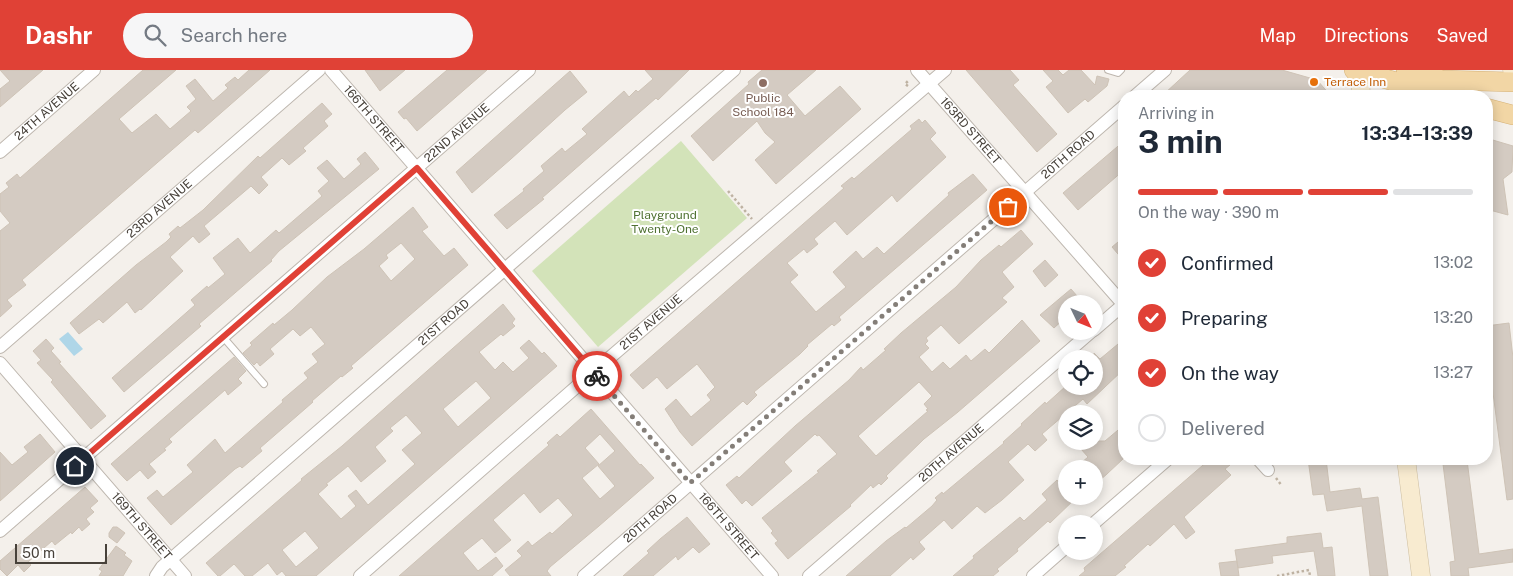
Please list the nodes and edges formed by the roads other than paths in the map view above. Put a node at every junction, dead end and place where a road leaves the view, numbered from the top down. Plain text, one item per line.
1 (94, 70) edge
2 (318, 70) edge
3 (331, 70) edge
4 (529, 70) edge
5 (734, 70) edge
6 (945, 70) edge
7 (1108, 70) edge
8 (1121, 70) edge
9 (1165, 70) edge
10 (1360, 70) edge
11 (1406, 70) edge
12 (1496, 70) edge
13 (1513, 72) edge
14 (913, 75) edge
15 (1513, 82) edge
16 (929, 84) junction
17 (1142, 90) edge
18 (1361, 90) edge
19 (1426, 90) edge
20 (1493, 110) edge
21 (1118, 111) edge
22 (1513, 115) edge
23 (0, 152) edge
24 (417, 168) junction
25 (1025, 192) junction
26 (504, 269) junction
27 (1118, 297) edge
28 (1118, 309) edge
29 (1103, 322) edge
30 (223, 337) junction
31 (1083, 340) edge
32 (0, 347) edge
33 (0, 364) edge
34 (593, 372) junction
35 (264, 384) dead end
36 (83, 459) junction
37 (1161, 465) edge
38 (1263, 465) edge
39 (1407, 465) edge
40 (1268, 470) dead end
41 (690, 483) junction
42 (1103, 515) edge
43 (0, 531) edge
44 (1058, 554) edge
45 (171, 560) junction
46 (156, 576) edge
47 (185, 576) edge
48 (360, 576) edge
49 (584, 576) edge
50 (772, 576) edge
51 (809, 576) edge
52 (1033, 576) edge
53 (1421, 576) edge

1 - 23 street, 24TH AVENUE
2 - 32 street, 23RD AVENUE
3 - 24 street, 166TH STREET
4 - 24 street, 22ND AVENUE
5 - 26 street, 21ST ROAD
6 - 16 street, 21ST AVENUE
7 - 8 lane
9 - 17 street
10 - 18 street
10 - 19 main road
11 - 15 main road
12 - 13 main road
14 - 16 street, 163RD STREET
16 - 25 street, 163RD STREET
16 - 34 street, 21ST AVENUE
20 - 22 main road
21 - 25 street, 20TH ROAD
24 - 26 street, 166TH STREET
24 - 30 street, 22ND AVENUE
25 - 27 street, 163RD STREET
25 - 41 street, 20TH ROAD
26 - 34 street, 166TH STREET
26 - 45 street, 21ST ROAD
28 - 29 street, 20TH AVENUE
30 - 35 lane
30 - 36 street, 22ND AVENUE
31 - 51 street, 20TH AVENUE
33 - 36 street, 169TH STREET
34 - 41 street, 166TH STREET
34 - 48 street, 21ST AVENUE
36 - 43 street, 22ND AVENUE
36 - 45 street, 169TH STREET
37 - 42 street
38 - 40 street
39 - 53 street
41 - 49 street, 20TH ROAD
41 - 50 street, 166TH STREET
44 - 52 street
45 - 46 street, 21ST ROAD
45 - 47 street, 169TH STREET

